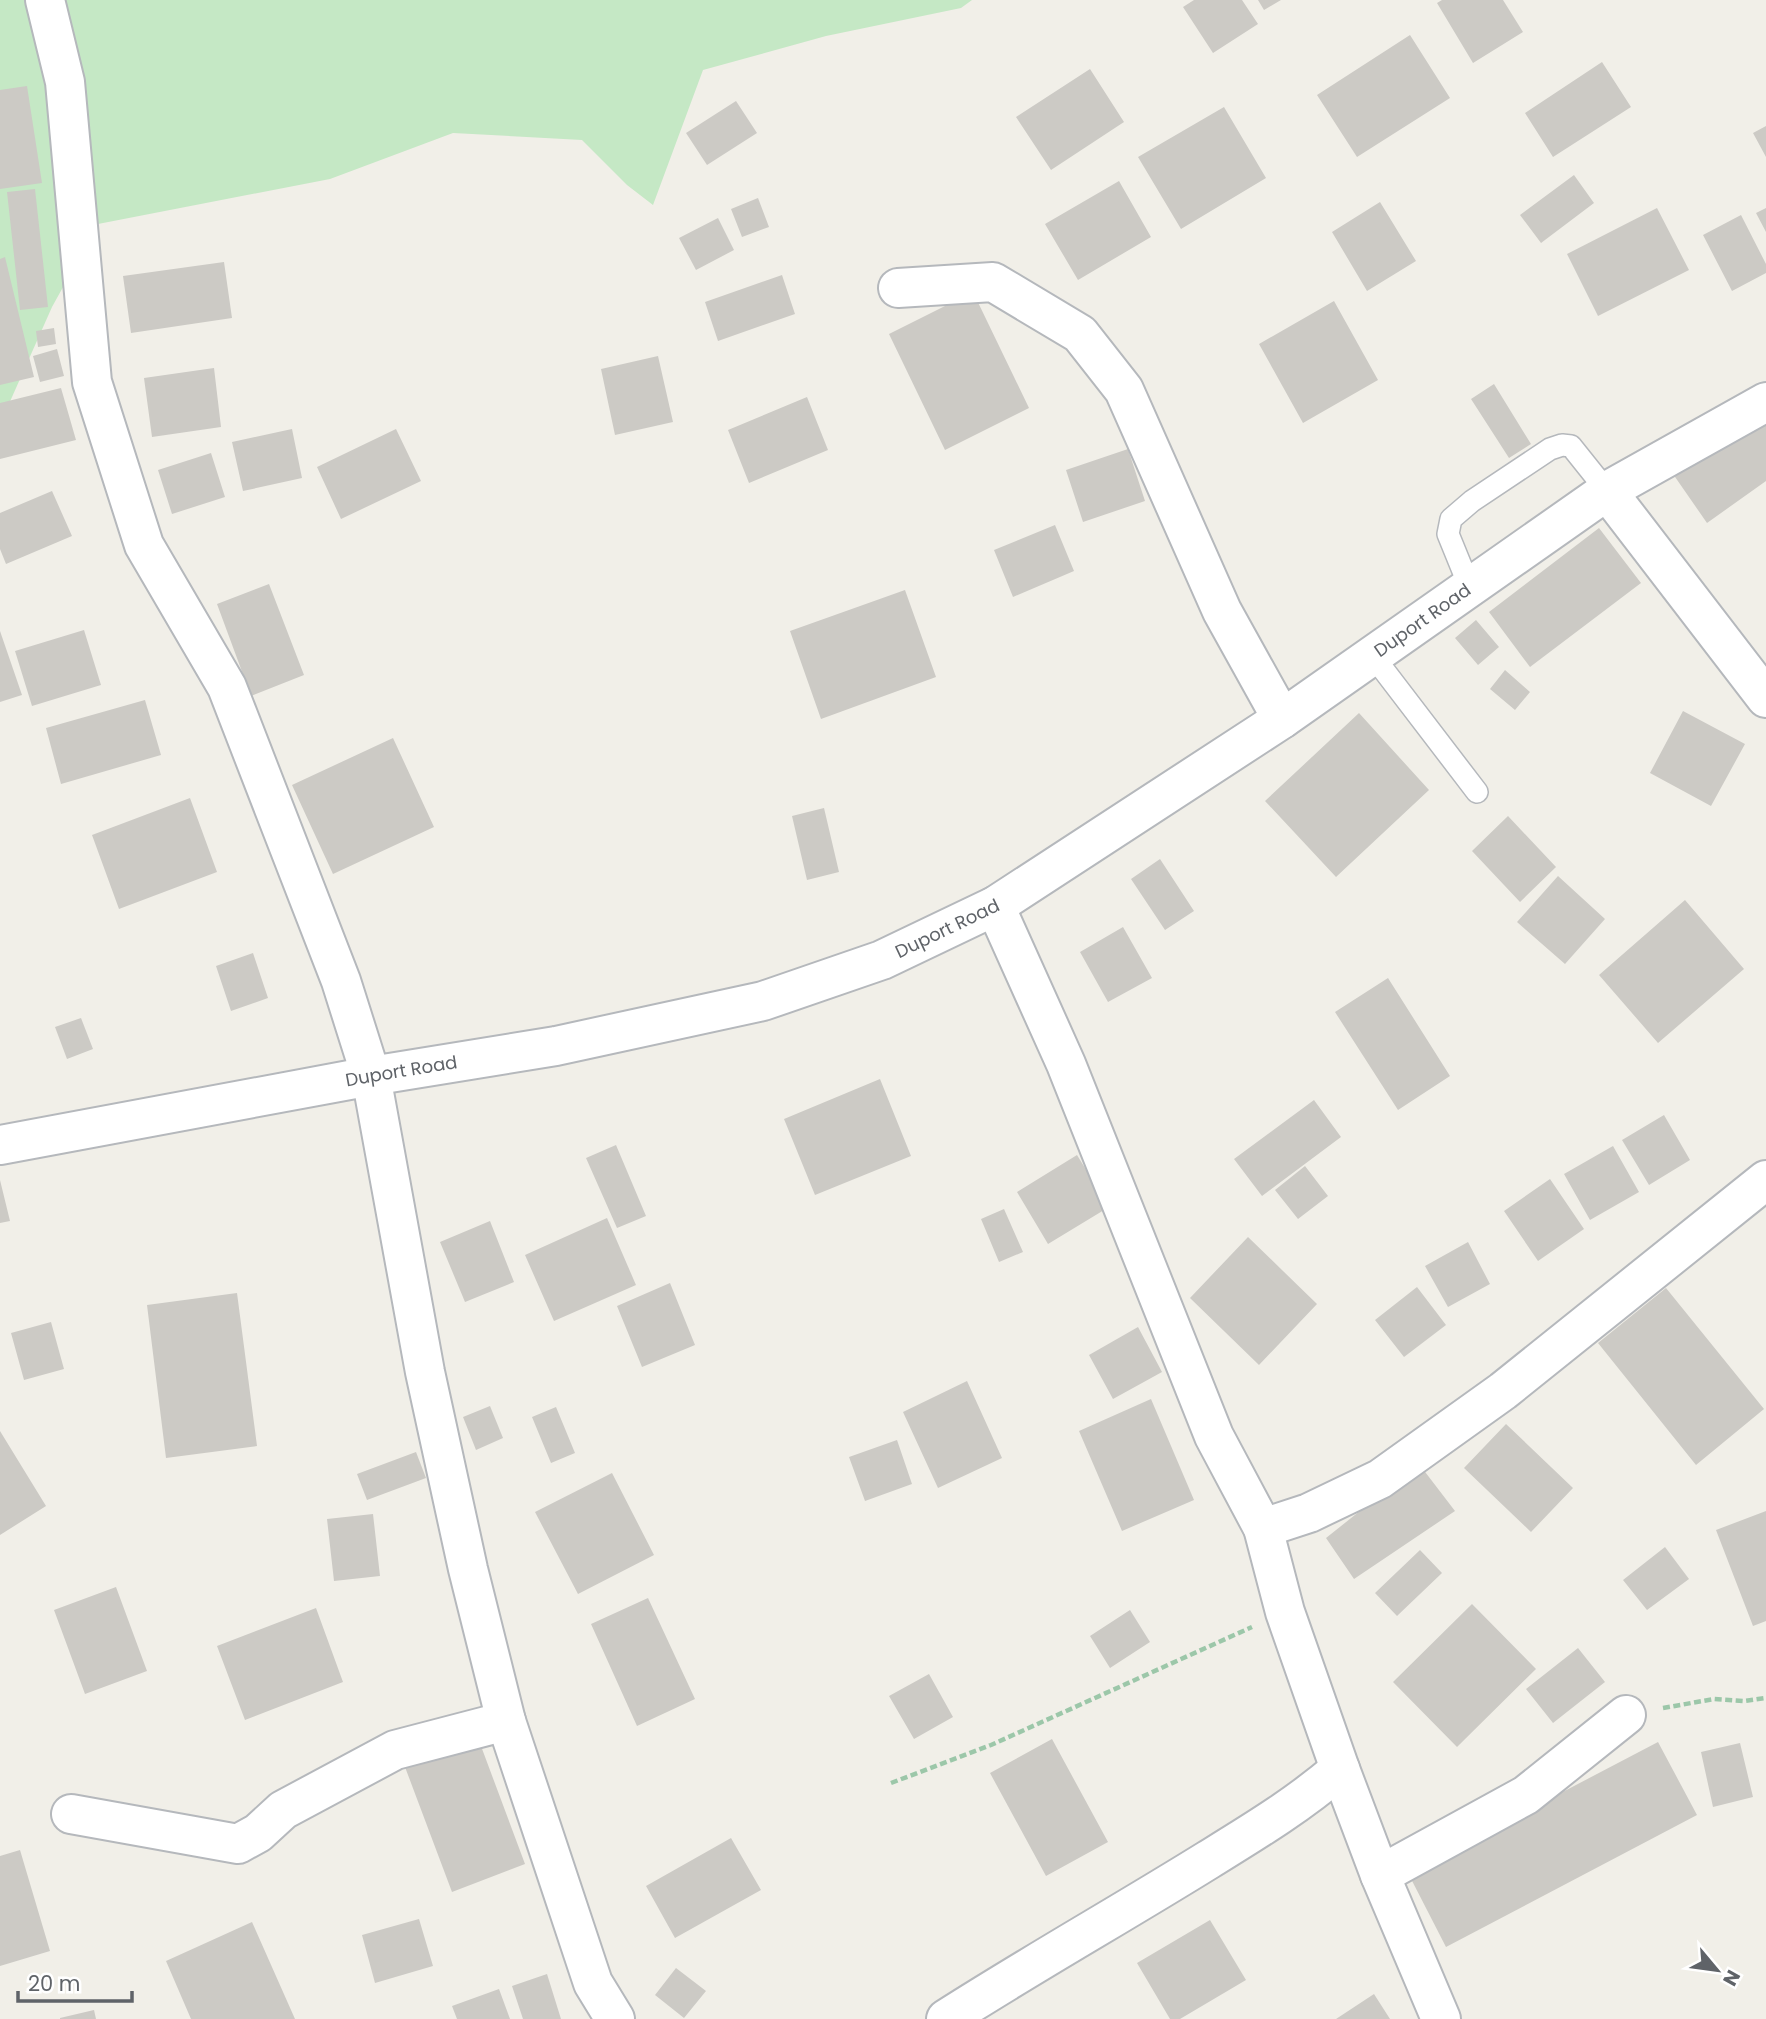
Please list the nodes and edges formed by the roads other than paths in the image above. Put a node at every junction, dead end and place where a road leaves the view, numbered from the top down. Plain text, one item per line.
1 (46, 0) edge
2 (898, 288) dead end
3 (1766, 402) edge
4 (1607, 491) junction
5 (1470, 588) junction
6 (1373, 656) junction
7 (1766, 698) edge
8 (1282, 719) junction
9 (1477, 792) dead end
10 (995, 906) junction
11 (371, 1076) junction
12 (0, 1144) edge
13 (1766, 1180) edge
14 (1263, 1528) junction
15 (1626, 1715) road end
16 (506, 1721) junction
17 (1340, 1769) junction
18 (71, 1814) dead end
19 (1380, 1875) junction
20 (615, 2019) edge
21 (946, 2019) edge
22 (1441, 2019) edge

1 - 11 street
2 - 8 street
3 - 4 street, Duport Road
4 - 5 street, Duport Road
4 - 5 lane
4 - 7 street
5 - 6 street, Duport Road
6 - 8 street, Duport Road
6 - 9 lane
8 - 10 street, Duport Road
10 - 11 street, Duport Road
10 - 14 street
11 - 12 street, Duport Road
11 - 16 street
13 - 14 street
14 - 17 street
15 - 19 street
16 - 18 street
16 - 20 street
17 - 19 street
17 - 21 street
19 - 22 street

